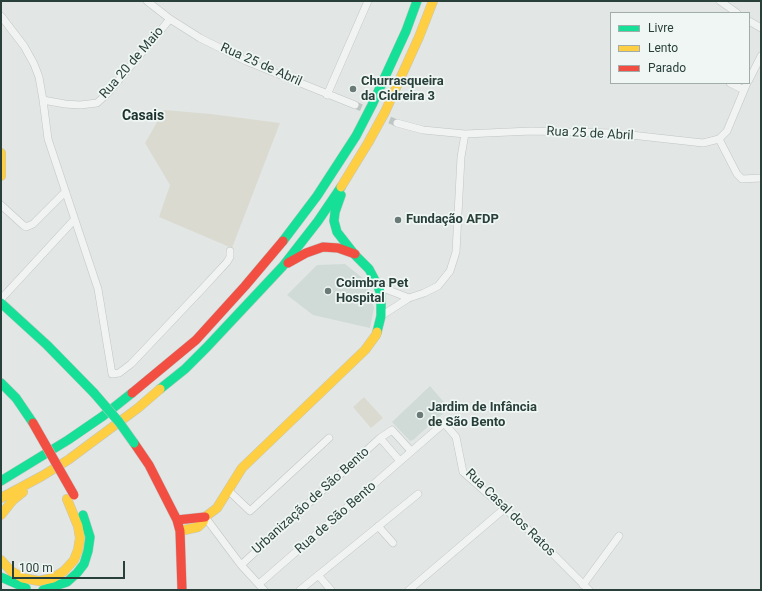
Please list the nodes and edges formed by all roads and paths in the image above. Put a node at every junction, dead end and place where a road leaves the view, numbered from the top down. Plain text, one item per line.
1 (147, 1) edge
2 (368, 1) edge
3 (417, 1) edge
4 (432, 1) edge
5 (720, 1) edge
6 (735, 12) edge
7 (1, 16) edge
8 (170, 19) junction
9 (750, 21) edge
10 (761, 28) edge
11 (761, 56) edge
12 (750, 78) edge
13 (735, 84) edge
14 (746, 86) edge
15 (327, 95) junction
16 (43, 100) junction
17 (354, 105) tunnel mouth
18 (397, 123) tunnel mouth
19 (465, 134) junction
20 (719, 139) junction
21 (1, 153) edge
22 (349, 175) junction
23 (1, 176) edge
24 (761, 178) edge
25 (65, 192) junction
26 (1, 205) edge
27 (74, 220) junction
28 (230, 251) dead end
29 (355, 255) junction
30 (283, 266) junction
31 (378, 286) junction
32 (393, 293) junction
33 (1, 298) edge
34 (409, 298) junction
35 (1, 303) edge
36 (395, 307) junction
37 (1, 316) edge
38 (381, 316) junction
39 (17, 318) junction
40 (1, 383) edge
41 (1, 395) edge
42 (30, 425) junction
43 (329, 438) dead end
44 (380, 438) junction
45 (411, 451) junction
46 (400, 461) junction
47 (33, 462) junction
48 (1, 472) edge
49 (42, 476) junction
50 (1, 481) edge
51 (228, 490) junction
52 (418, 494) dead end
53 (70, 497) junction
54 (1, 498) edge
55 (504, 510) junction
56 (1, 515) edge
57 (205, 517) junction
58 (177, 520) junction
59 (378, 526) junction
60 (180, 531) junction
61 (619, 536) dead end
62 (393, 544) dead end
63 (1, 560) edge
64 (241, 565) junction
65 (318, 575) junction
66 (1, 577) edge
67 (262, 587) edge
68 (586, 588) edge
69 (39, 590) edge
70 (182, 590) edge
71 (300, 590) edge
72 (332, 590) edge
73 (409, 590) edge

1 - 8 street, Rua 25 de Abril
2 - 15 street
3 - 47 main road
4 - 22 main road
5 - 6 street
7 - 16 street
8 - 15 street, Rua 25 de Abril
8 - 16 street, Rua 20 de Maio
9 - 10 street
11 - 12 street
13 - 14 street
14 - 20 street
15 - 17 street, Rua 25 de Abril
16 - 25 street
18 - 19 street, Rua 25 de Abril
19 - 20 street, Rua 25 de Abril
19 - 34 street
20 - 24 street
21 - 23 main road
22 - 29 main road
22 - 30 main road
25 - 26 street
25 - 27 street
27 - 28 street
27 - 33 street
29 - 30 main road
29 - 31 main road
30 - 49 main road
31 - 32 street
31 - 38 main road
32 - 34 street
32 - 36 street
34 - 36 street
35 - 39 main road
36 - 38 street
37 - 39 main road
38 - 51 main road
39 - 58 main road, bridge
40 - 42 main road
41 - 42 main road
42 - 53 main road
43 - 51 street
44 - 45 street, Urbanização de São Bento
44 - 46 street, Urbanização de São Bento
44 - 64 street, Urbanização de São Bento
45 - 46 street, Rua de São Bento
45 - 55 street, Rua Casal dos Ratos
46 - 67 street, Rua de São Bento
47 - 48 main road
47 - 50 main road
49 - 54 main road
49 - 56 main road
51 - 57 main road
52 - 59 street
53 - 63 main road
53 - 69 main road
55 - 68 street, Rua Casal dos Ratos
55 - 73 street
57 - 58 main road
57 - 60 main road
57 - 64 street
58 - 60 main road
59 - 62 street
59 - 65 street
60 - 70 main road
61 - 68 street
64 - 67 street
65 - 71 street
65 - 72 street
66 - 69 main road

